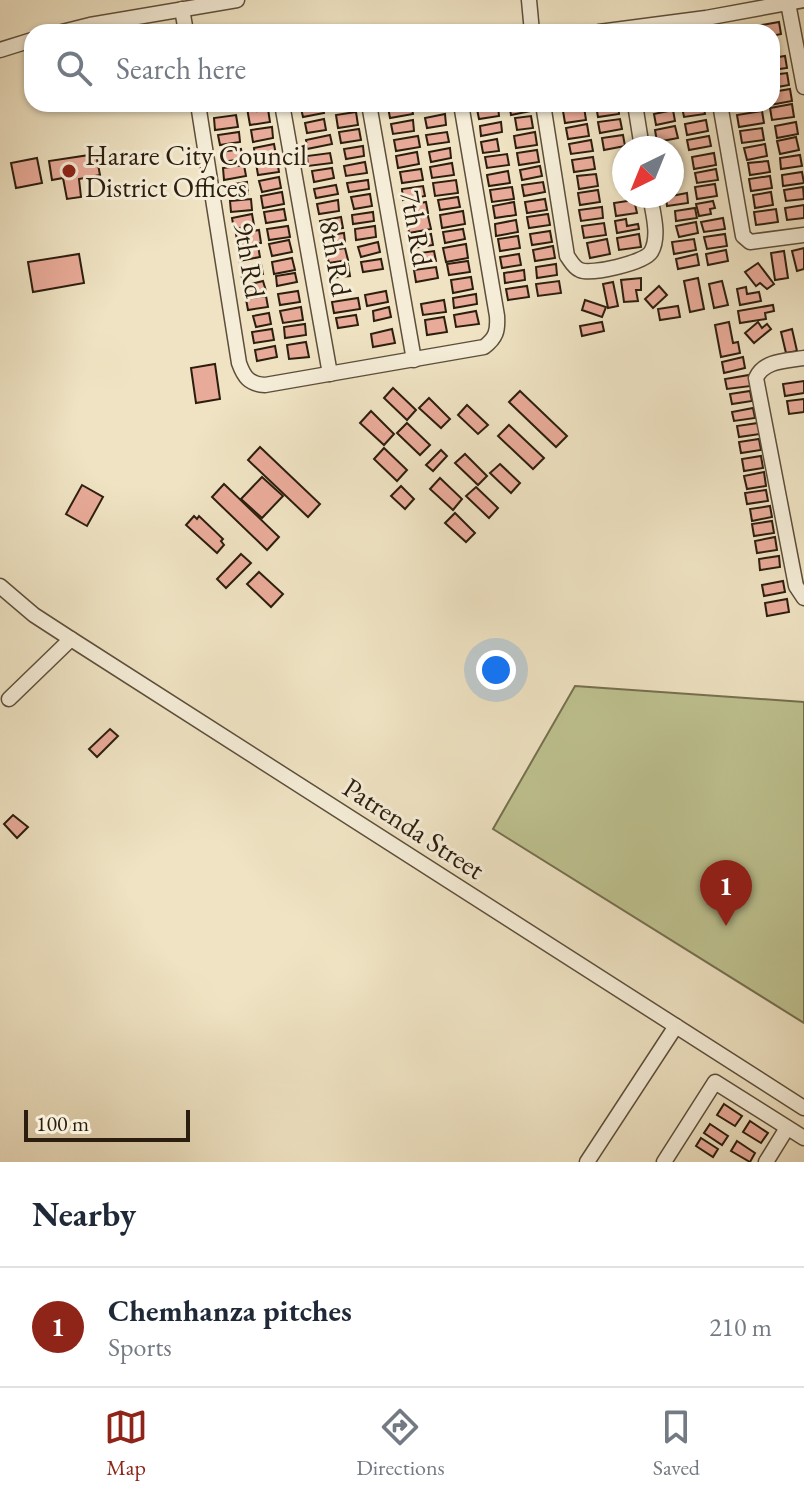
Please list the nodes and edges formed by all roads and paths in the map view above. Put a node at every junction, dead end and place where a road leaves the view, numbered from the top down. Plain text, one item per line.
1 (237, 0) edge
2 (529, 0) edge
3 (804, 0) edge
4 (788, 3) junction
5 (182, 9) junction
6 (104, 24) edge
7 (185, 24) edge
8 (531, 24) edge
9 (711, 24) edge
10 (24, 42) edge
11 (0, 50) edge
12 (804, 87) edge
13 (199, 112) edge
14 (283, 112) edge
15 (370, 112) edge
16 (462, 112) edge
17 (544, 112) edge
18 (636, 112) edge
19 (721, 112) edge
20 (640, 136) edge
21 (651, 208) edge
22 (804, 235) edge
23 (804, 358) edge
24 (414, 360) junction
25 (330, 374) junction
26 (0, 586) edge
27 (804, 598) edge
28 (71, 639) junction
29 (9, 699) dead end
30 (676, 1026) junction
31 (804, 1108) edge
32 (787, 1128) junction
33 (804, 1138) edge
34 (587, 1162) edge
35 (664, 1162) edge
36 (766, 1162) edge

1 - 5 street
2 - 8 street
3 - 4 street
4 - 9 street
4 - 12 street
5 - 6 street
5 - 7 street
10 - 11 street
13 - 25 street, 9th Rd
14 - 25 street, 8th Rd
15 - 24 street, 7th Rd
16 - 24 street
17 - 21 street
18 - 20 street
19 - 22 street
23 - 27 street
24 - 25 street
26 - 28 street, Patrenda Street
28 - 29 street
28 - 30 street, Patrenda Street
30 - 31 street, Patrenda Street
30 - 34 street
32 - 33 street
32 - 35 street
32 - 36 street

